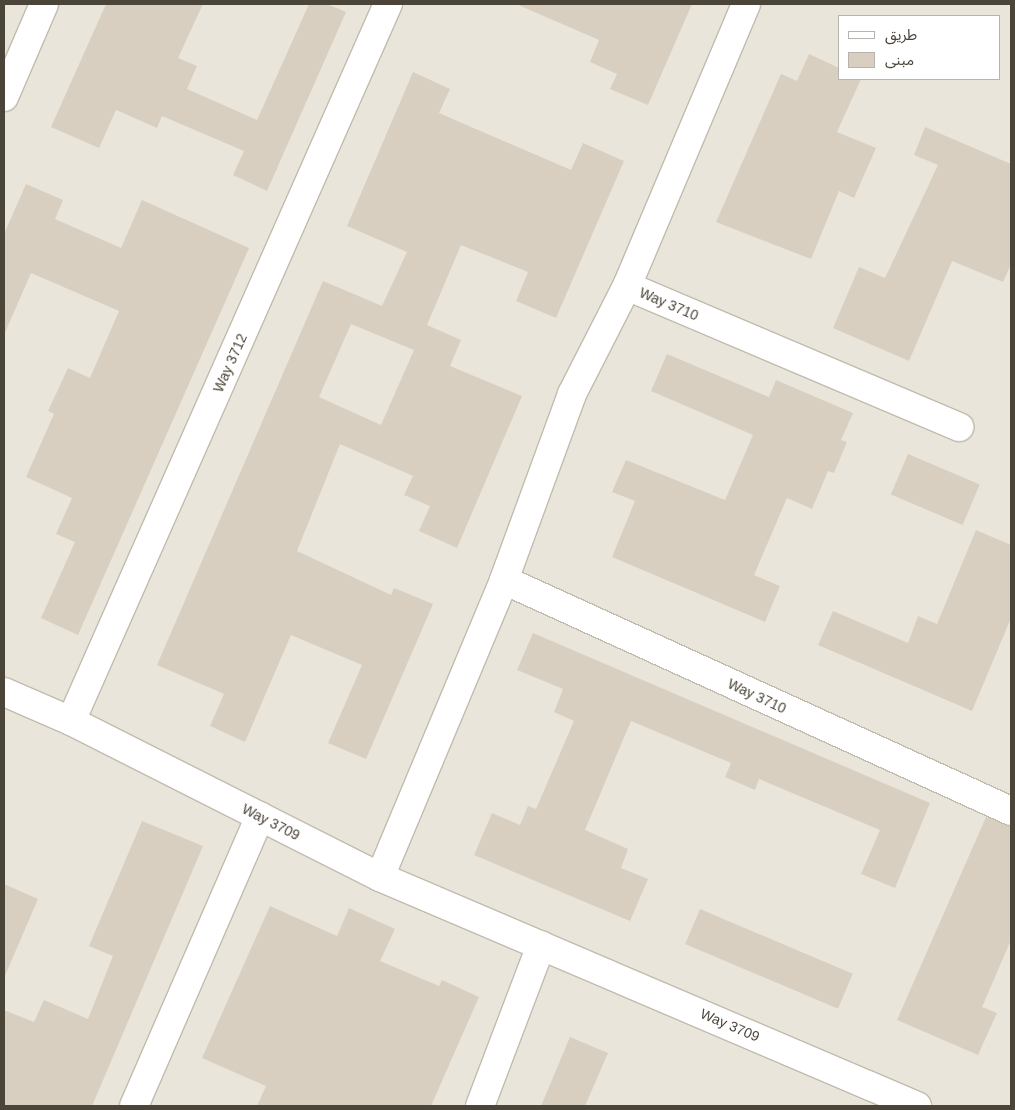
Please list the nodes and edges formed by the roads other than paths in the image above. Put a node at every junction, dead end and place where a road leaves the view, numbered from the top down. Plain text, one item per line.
1 (44, 4) edge
2 (388, 4) edge
3 (746, 4) edge
4 (4, 97) edge
5 (627, 286) junction
6 (959, 427) dead end
7 (504, 580) junction
8 (4, 692) edge
9 (70, 721) junction
10 (1011, 811) edge
11 (260, 816) junction
12 (380, 877) junction
13 (541, 945) junction
14 (134, 1106) edge
15 (480, 1106) edge
16 (917, 1106) edge

1 - 4 street
2 - 9 street, Way 3712
3 - 5 street, Way 3710
5 - 6 street, Way 3710
5 - 7 street, Way 3710
7 - 10 street, Way 3710
7 - 12 street, Way 3710
8 - 9 street, Way 3709
9 - 11 street, Way 3709
11 - 12 street, Way 3709
11 - 14 street
12 - 13 street, Way 3709
13 - 15 street
13 - 16 street, Way 3709

